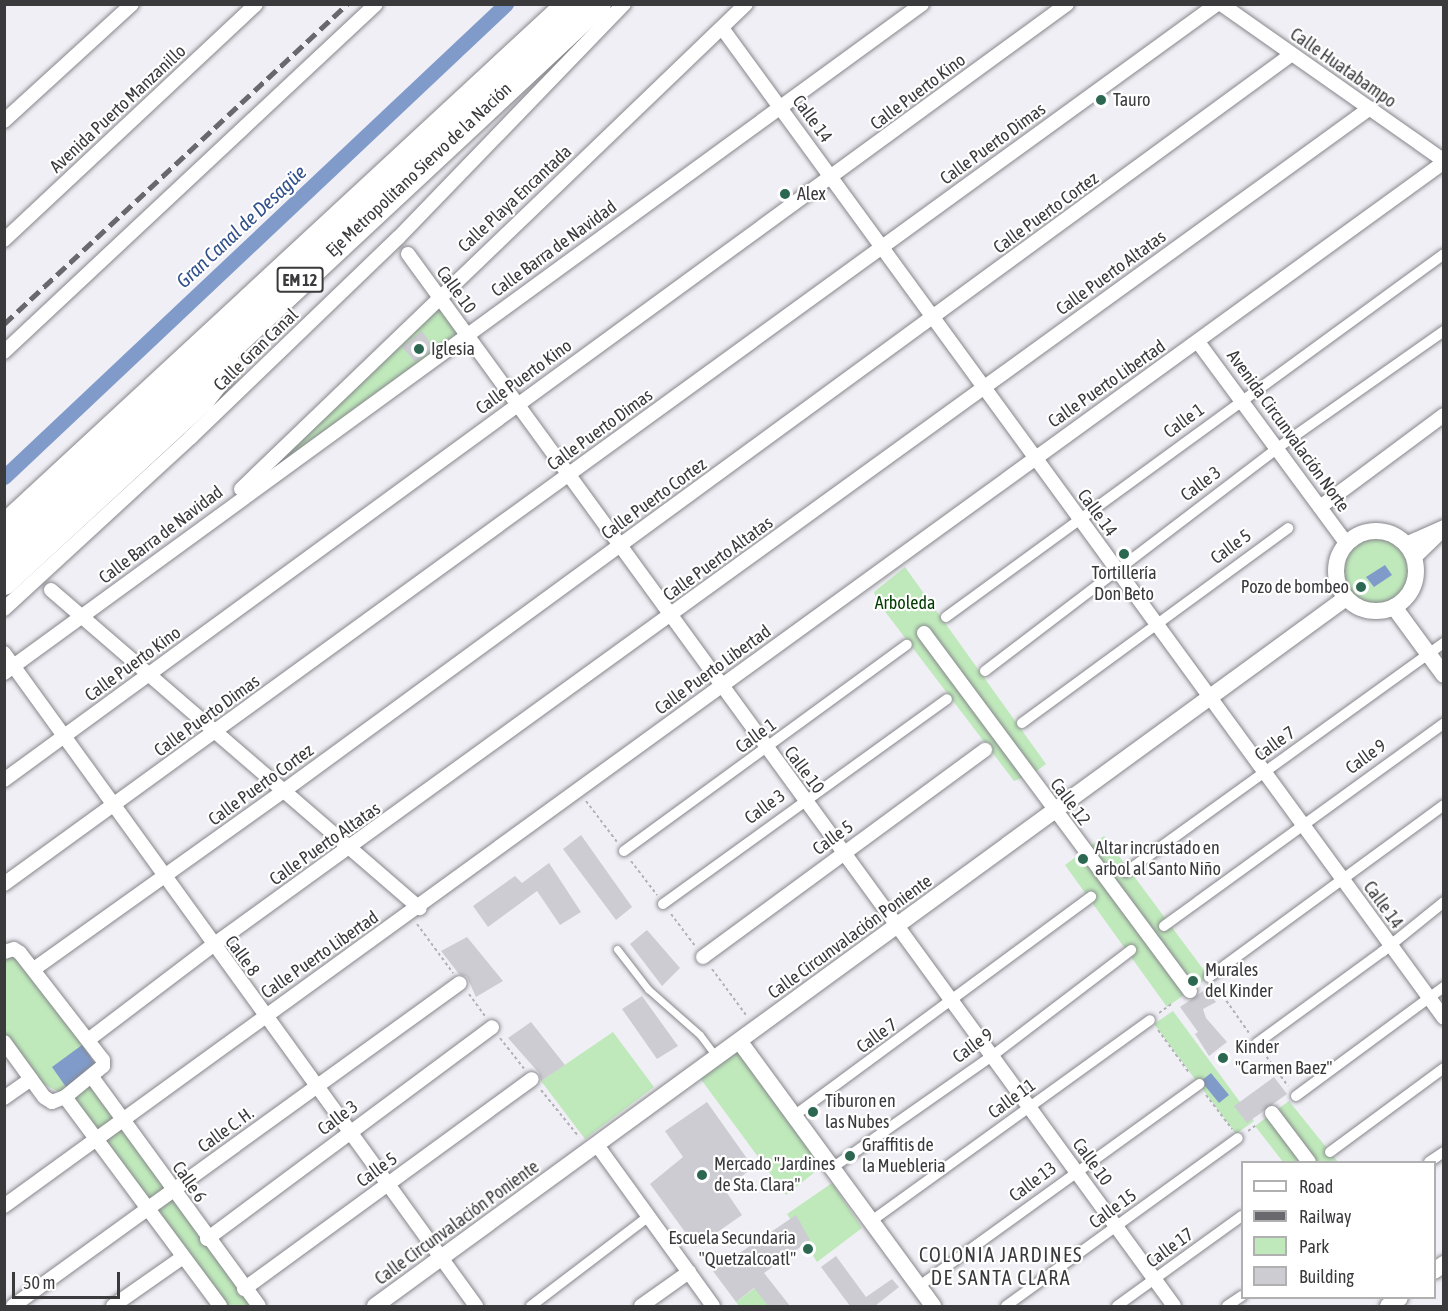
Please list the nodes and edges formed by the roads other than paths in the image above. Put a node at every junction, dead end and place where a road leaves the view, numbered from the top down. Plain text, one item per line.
1 (132, 4) edge
2 (256, 4) edge
3 (376, 4) edge
4 (570, 4) edge
5 (598, 4) edge
6 (624, 4) edge
7 (746, 4) edge
8 (922, 4) edge
9 (1067, 4) edge
10 (1219, 4) edge
11 (722, 28) junction
12 (1292, 54) junction
13 (781, 107) junction
14 (1370, 108) junction
15 (4, 121) edge
16 (1443, 162) edge
17 (832, 178) junction
18 (4, 240) edge
19 (882, 246) junction
20 (408, 254) dead end
21 (1443, 254) edge
22 (439, 295) junction
23 (272, 307) junction
24 (934, 318) junction
25 (1443, 331) edge
26 (466, 335) junction
27 (1198, 342) junction
28 (4, 352) edge
29 (983, 386) junction
30 (1240, 400) junction
31 (515, 405) junction
32 (1443, 415) edge
33 (1276, 449) junction
34 (1033, 457) junction
35 (64, 470) junction
36 (568, 477) junction
37 (1320, 507) junction
38 (4, 512) edge
39 (1078, 519) junction
40 (206, 522) junction
41 (4, 528) edge
42 (1288, 528) dead end
43 (1443, 528) edge
44 (1347, 544) junction
45 (620, 546) junction
46 (1410, 551) junction
47 (4, 558) edge
48 (1117, 571) junction
49 (4, 582) edge
50 (51, 590) dead end
51 (1346, 598) junction
52 (1394, 607) junction
53 (4, 609) edge
54 (670, 616) junction
55 (81, 617) junction
56 (946, 617) dead end
57 (1156, 624) junction
58 (924, 633) dead end
59 (1443, 643) edge
60 (907, 645) dead end
61 (4, 653) edge
62 (1429, 654) junction
63 (8, 670) edge
64 (985, 671) dead end
65 (150, 675) junction
66 (1443, 675) edge
67 (721, 686) junction
68 (1210, 697) junction
69 (947, 699) dead end
70 (1022, 723) dead end
71 (1443, 723) edge
72 (218, 731) junction
73 (62, 736) junction
74 (766, 749) junction
75 (985, 750) dead end
76 (1265, 772) junction
77 (4, 780) edge
78 (285, 790) junction
79 (805, 800) junction
80 (1443, 805) edge
81 (112, 807) junction
82 (1054, 812) junction
83 (1302, 824) junction
84 (350, 849) junction
85 (624, 852) dead end
86 (843, 852) junction
87 (1126, 872) dead end
88 (163, 876) junction
89 (1342, 879) junction
90 (4, 884) edge
91 (1091, 897) dead end
92 (1443, 902) edge
93 (663, 904) dead end
94 (420, 908) junction
95 (897, 926) junction
96 (1164, 926) dead end
97 (1389, 944) junction
98 (212, 946) junction
99 (617, 949) dead end
100 (1131, 950) dead end
101 (7, 951) edge
102 (703, 957) dead end
103 (34, 969) junction
104 (1209, 977) dead end
105 (460, 983) dead end
106 (1443, 987) edge
107 (1190, 991) dead end
108 (1429, 997) junction
109 (953, 1002) junction
110 (264, 1016) junction
111 (1443, 1018) edge
112 (1150, 1020) road end
113 (492, 1027) dead end
114 (88, 1040) junction
115 (4, 1042) edge
116 (740, 1042) junction
117 (1257, 1043) dead end
118 (992, 1056) junction
119 (718, 1058) junction
120 (1443, 1068) edge
121 (92, 1077) junction
122 (31, 1078) junction
123 (532, 1079) dead end
124 (1198, 1084) dead end
125 (317, 1086) junction
126 (1296, 1096) dead end
127 (65, 1097) junction
128 (4, 1098) edge
129 (1029, 1107) junction
130 (1272, 1113) dead end
131 (795, 1114) junction
132 (122, 1120) junction
133 (349, 1132) junction
134 (1238, 1138) dead end
135 (98, 1141) junction
136 (597, 1145) junction
137 (1330, 1152) dead end
138 (1443, 1152) edge
139 (1307, 1161) edge
140 (1430, 1161) edge
141 (832, 1168) junction
142 (1076, 1171) junction
143 (389, 1184) junction
144 (173, 1190) junction
145 (4, 1206) edge
146 (149, 1212) junction
147 (648, 1217) junction
148 (1241, 1217) edge
149 (870, 1222) junction
150 (1117, 1227) junction
151 (207, 1239) junction
152 (183, 1257) junction
153 (441, 1258) junction
154 (688, 1272) junction
155 (1155, 1279) junction
156 (918, 1287) junction
157 (244, 1289) junction
158 (1241, 1297) edge
159 (13, 1306) edge
160 (112, 1306) edge
161 (220, 1306) edge
162 (259, 1306) edge
163 (375, 1306) edge
164 (476, 1306) edge
165 (531, 1306) edge
166 (641, 1306) edge
167 (713, 1306) edge
168 (933, 1306) edge
169 (1006, 1306) edge
170 (1117, 1306) edge
171 (1174, 1306) edge
172 (1227, 1306) edge

1 - 15 street
2 - 18 street, Avenida Puerto Manzanillo
3 - 28 street
4 - 35 highway, Eje Metropolitano Siervo de la Nación / EM 12
5 - 23 highway, Eje Metropolitano Siervo de la Nación / EM 12
6 - 53 street, Calle Gran Canal
7 - 11 street, Calle Playa Encantada
8 - 13 street, Calle Barra de Navidad
9 - 17 street, Calle Puerto Kino
10 - 12 street, Calle Huatabampo
10 - 19 street, Calle Puerto Dimas
11 - 13 street, Calle 14
11 - 22 street, Calle Playa Encantada
12 - 14 street, Calle Huatabampo
12 - 24 street, Calle Puerto Cortez
13 - 17 street, Calle 14
13 - 26 street, Calle Barra de Navidad
14 - 16 street, Calle Huatabampo
14 - 29 street, Calle Puerto Altatas
16 - 27 street, Calle Puerto Libertad
17 - 19 street, Calle 14
17 - 31 street, Calle Puerto Kino
19 - 24 street, Calle 14
19 - 36 street, Calle Puerto Dimas
20 - 22 street, Calle 10
21 - 30 street, Calle 1
22 - 26 street, Calle 10
22 - 40 street, Calle Playa Encantada
23 - 47 highway, Eje Metropolitano Siervo de la Nación / EM 12
23 - 49 highway
24 - 29 street, Calle 14
24 - 45 street, Calle Puerto Cortez
25 - 33 street, Calle 3
26 - 31 street, Calle 10
26 - 40 street, Calle Barra de Navidad
27 - 30 street, Avenida Circunvalación Norte
27 - 34 street, Calle Puerto Libertad
29 - 34 street, Calle 14
29 - 54 street, Calle Puerto Altatas
30 - 33 street, Avenida Circunvalación Norte
30 - 39 street, Calle 1
31 - 36 street, Calle 10
31 - 65 street, Calle Puerto Kino
32 - 37 street
33 - 37 street, Avenida Circunvalación Norte
33 - 48 street, Calle 3
34 - 39 street, Calle 14
34 - 67 street, Calle Puerto Libertad
35 - 38 highway
35 - 41 highway, Eje Metropolitano Siervo de la Nación / EM 12
36 - 45 street, Calle 10
36 - 72 street, Calle Puerto Dimas
37 - 44 street, Avenida Circunvalación Norte
39 - 48 street, Calle 14
39 - 56 street, Calle 1
40 - 55 street, Calle Barra de Navidad
42 - 57 street, Calle 5
43 - 46 street
44 - 46 street
44 - 51 street
45 - 54 street, Calle 10
45 - 78 street, Calle Puerto Cortez
46 - 52 street
48 - 57 street, Calle 14
48 - 64 street, Calle 3
50 - 55 street
51 - 52 street
51 - 68 street, Calle Circunvalación Poniente
52 - 62 street
54 - 67 street, Calle 10
54 - 84 street, Calle Puerto Altatas
55 - 63 street, Calle Barra de Navidad
55 - 65 street
57 - 68 street, Calle 14
57 - 70 street, Calle 5
58 - 82 street, Calle 12
59 - 62 street, Calle 7
60 - 74 street, Calle 1
61 - 63 street, Calle 8
62 - 66 street
62 - 76 street, Calle 7
63 - 73 street, Calle 8
65 - 72 street
65 - 73 street, Calle Puerto Kino
67 - 74 street, Calle 10
67 - 94 street, Calle Puerto Libertad
68 - 76 street, Calle 14
68 - 82 street, Calle Circunvalación Poniente
69 - 79 street, Calle 3
71 - 83 street, Calle 9
72 - 78 street
72 - 81 street, Calle Puerto Dimas
73 - 77 street, Calle Puerto Kino
73 - 81 street, Calle 8
74 - 79 street, Calle 10
74 - 85 street, Calle 1
75 - 86 street, Calle 5
76 - 83 street, Calle 14
76 - 87 street, Calle 7
78 - 84 street
78 - 88 street, Calle Puerto Cortez
79 - 86 street, Calle 10
79 - 93 street, Calle 3
80 - 89 street
81 - 88 street, Calle 8
81 - 90 street, Calle Puerto Dimas
82 - 95 street, Calle Circunvalación Poniente
82 - 107 street, Calle 12
83 - 89 street, Calle 14
83 - 96 street, Calle 9
84 - 94 street
84 - 98 street, Calle Puerto Altatas
86 - 95 street, Calle 10
86 - 102 street, Calle 5
88 - 98 street, Calle 8
88 - 103 street, Calle Puerto Cortez
89 - 97 street, Calle 14
89 - 104 street
91 - 109 street, Calle 7
92 - 97 street
94 - 110 street, Calle Puerto Libertad
95 - 109 street, Calle 10
95 - 116 street, Calle Circunvalación Poniente
97 - 108 street, Calle 14
97 - 117 street
98 - 110 street, Calle 8
98 - 114 street, Calle Puerto Altatas
99 - 119 lane
100 - 118 street, Calle 9
101 - 103 street
103 - 114 street
105 - 125 street, Calle C. H.
106 - 108 street
108 - 111 street, Calle 14
108 - 126 street
109 - 118 street, Calle 10
109 - 131 street, Calle 7
110 - 125 street, Calle 8
110 - 132 street, Calle Puerto Libertad
112 - 129 street, Calle 11
113 - 133 street, Calle 3
114 - 121 street
115 - 122 street
116 - 119 street, Calle Circunvalación Poniente
116 - 131 street
118 - 129 street, Calle 10
118 - 141 street, Calle 9
119 - 136 street, Calle Circunvalación Poniente
120 - 137 street
121 - 127 street
121 - 132 street, Calle 6
122 - 127 street
122 - 128 street
123 - 143 street, Calle 5
124 - 142 street, Calle 13
125 - 133 street, Calle 8
125 - 144 street, Calle C. H.
127 - 135 street
129 - 142 street, Calle 10
129 - 149 street, Calle 11
130 - 139 street
131 - 141 street
132 - 135 street, Calle Puerto Libertad
132 - 144 street, Calle 6
133 - 143 street, Calle 8
133 - 151 street, Calle 3
134 - 150 street, Calle 15
135 - 145 street, Calle Puerto Libertad
135 - 146 street
136 - 147 street
136 - 153 street, Calle Circunvalación Poniente
138 - 140 street
141 - 149 street
142 - 150 street, Calle 10
142 - 156 street, Calle 13
143 - 153 street, Calle 8
143 - 157 street, Calle 5
144 - 146 street, Calle C. H.
144 - 151 street, Calle 6
146 - 152 street
146 - 159 street, Calle C. H.
147 - 154 street
147 - 165 street
148 - 155 street, Calle 17
149 - 156 street
150 - 155 street, Calle 10
150 - 169 street, Calle 15
151 - 157 street, Calle 6
152 - 160 street
152 - 161 street
153 - 163 street, Calle Circunvalación Poniente
153 - 164 street, Calle 8
154 - 166 street
154 - 167 street
155 - 170 street, Calle 17
155 - 171 street, Calle 10
156 - 168 street
157 - 162 street, Calle 6
158 - 172 street

